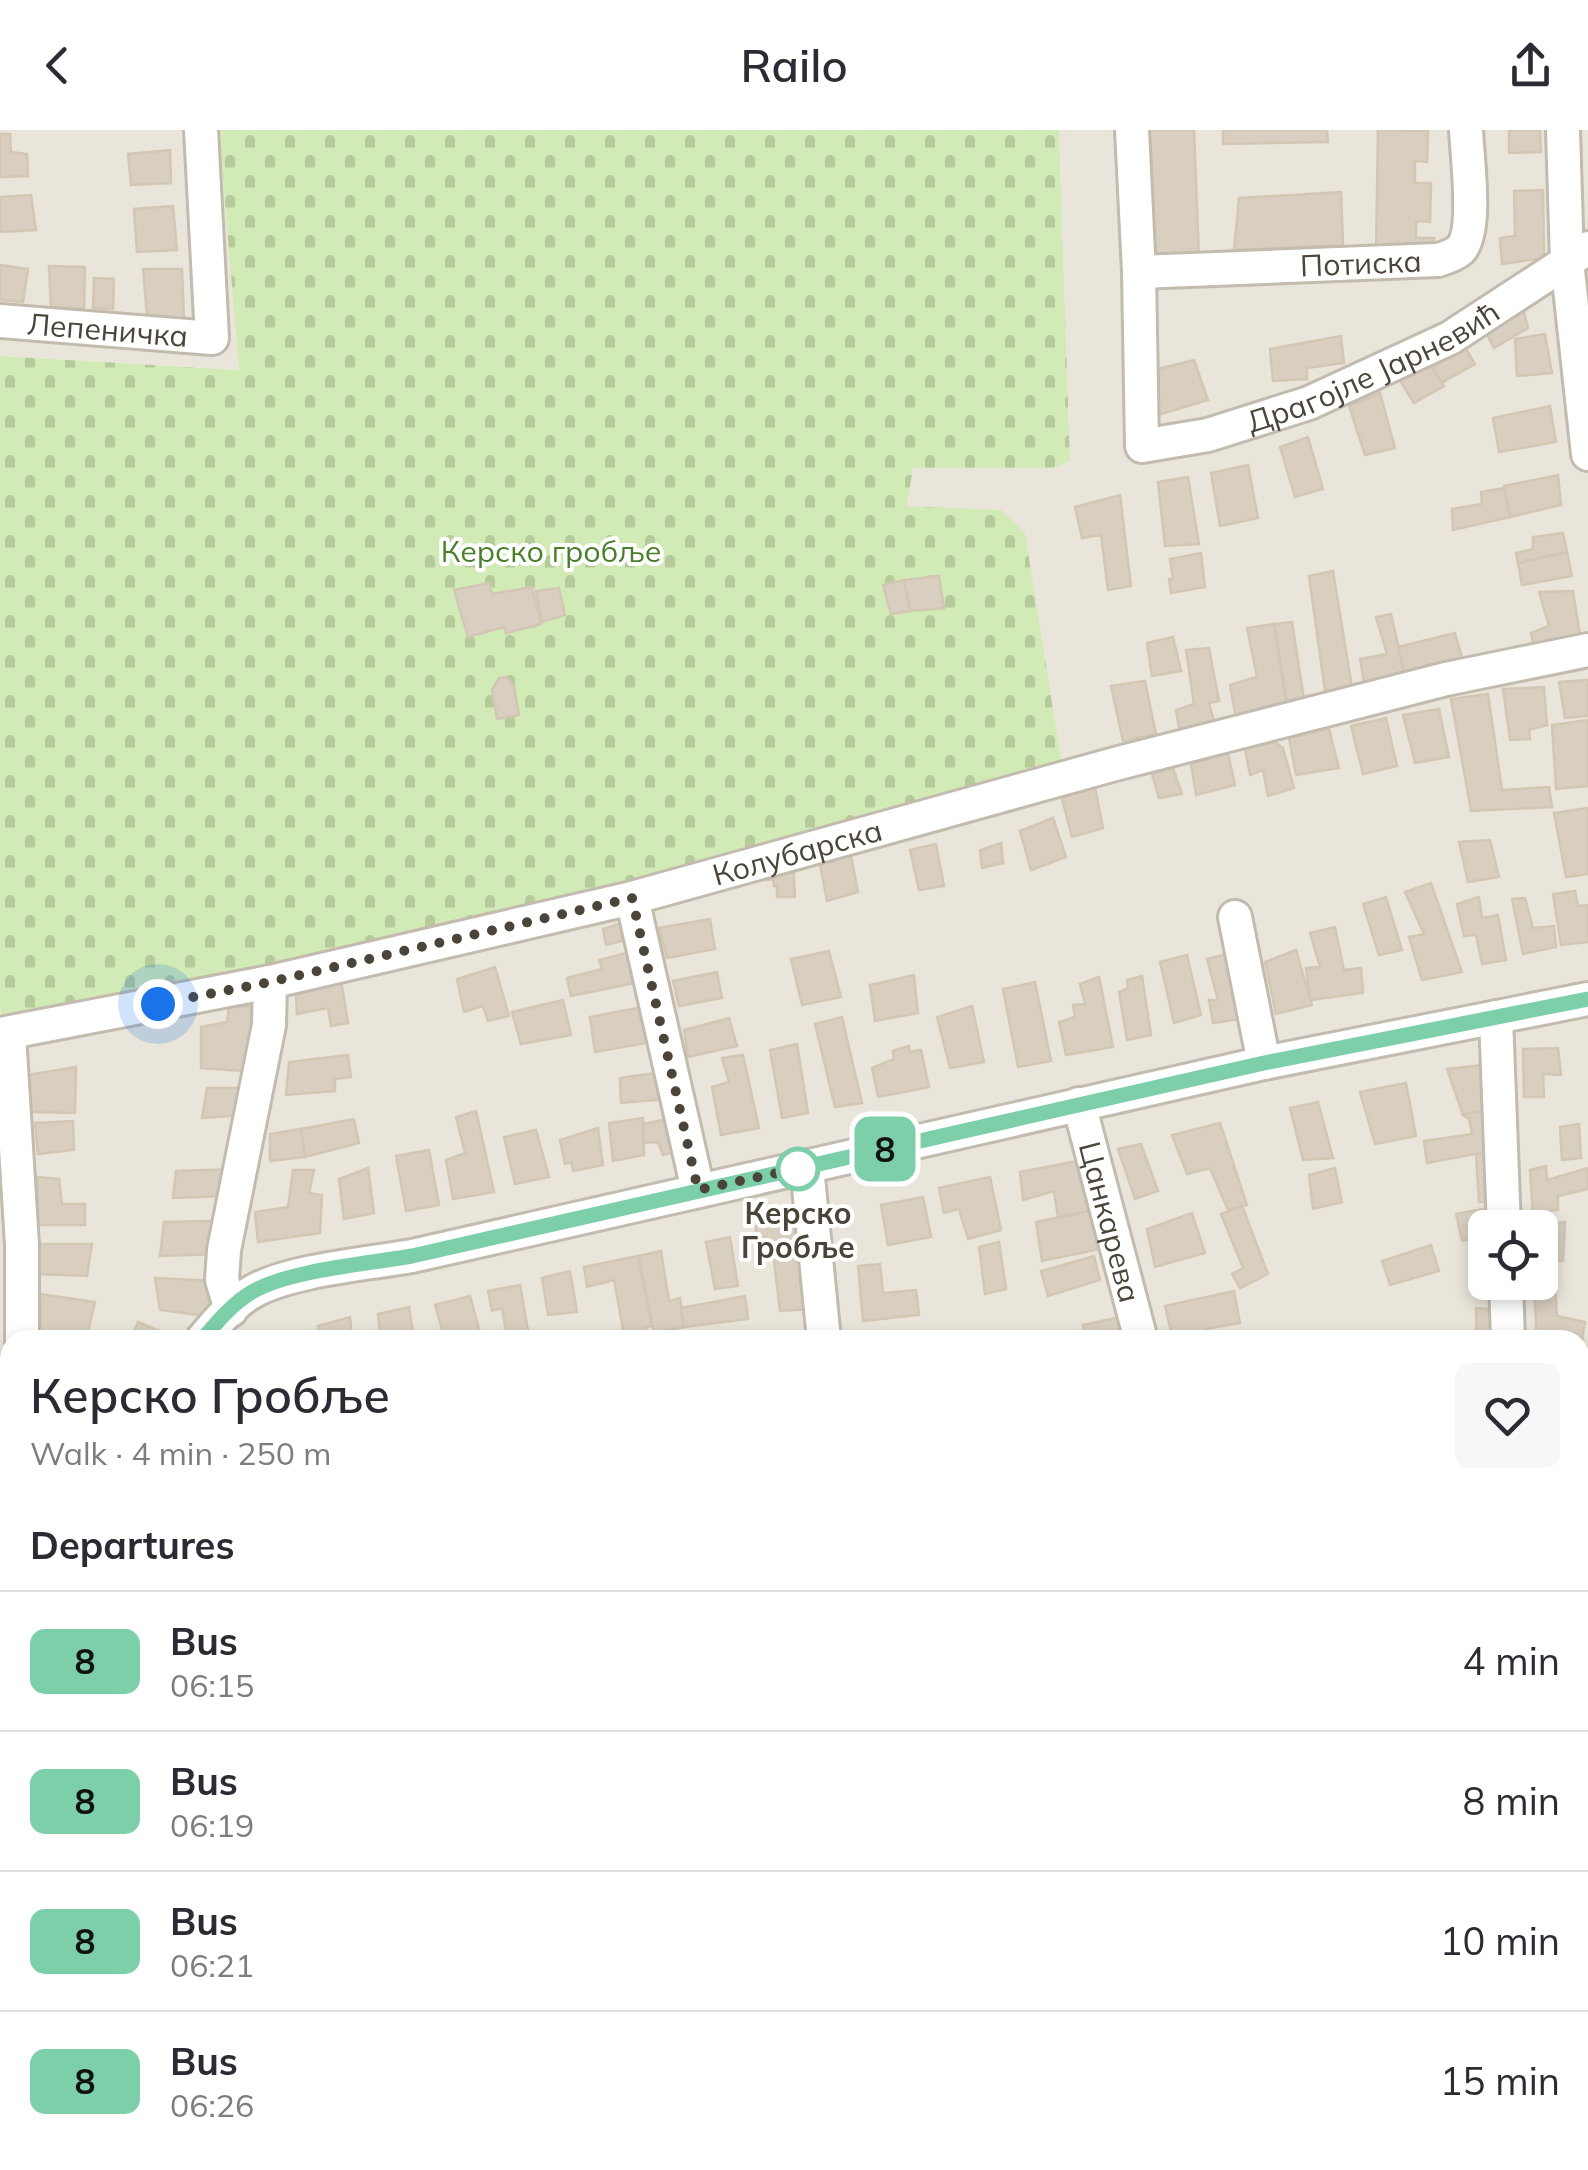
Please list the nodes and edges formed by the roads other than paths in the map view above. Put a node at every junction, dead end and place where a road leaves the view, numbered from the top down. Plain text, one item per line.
1 (201, 130) edge
2 (1132, 130) edge
3 (1466, 130) edge
4 (1563, 130) edge
5 (1577, 254) edge
6 (1139, 272) junction
7 (0, 321) edge
8 (1588, 454) edge
9 (1588, 650) edge
10 (632, 898) junction
11 (1235, 917) dead end
12 (270, 982) junction
13 (1588, 999) edge
14 (1496, 1017) junction
15 (4, 1034) edge
16 (1264, 1063) junction
17 (1078, 1104) junction
18 (806, 1167) junction
19 (698, 1190) junction
20 (1503, 1210) edge
21 (1507, 1300) edge
22 (230, 1310) junction
23 (22, 1330) edge
24 (211, 1330) edge
25 (823, 1330) edge
26 (1138, 1330) edge
27 (1508, 1330) edge

1 - 7 street, Лепеничка
2 - 6 street
3 - 6 street, Потиска
4 - 5 street
5 - 6 street, Драгојле Јарневић
5 - 8 street
9 - 10 street, Колубарска
10 - 12 street, Колубарска
10 - 19 street
11 - 16 street
12 - 15 street, Колубарска
12 - 22 street
13 - 14 street
14 - 16 street
14 - 20 street
15 - 23 street
16 - 17 street
17 - 18 street
17 - 26 street, Цанкарева
18 - 19 street
18 - 25 street
19 - 22 street
21 - 27 street
22 - 24 street

